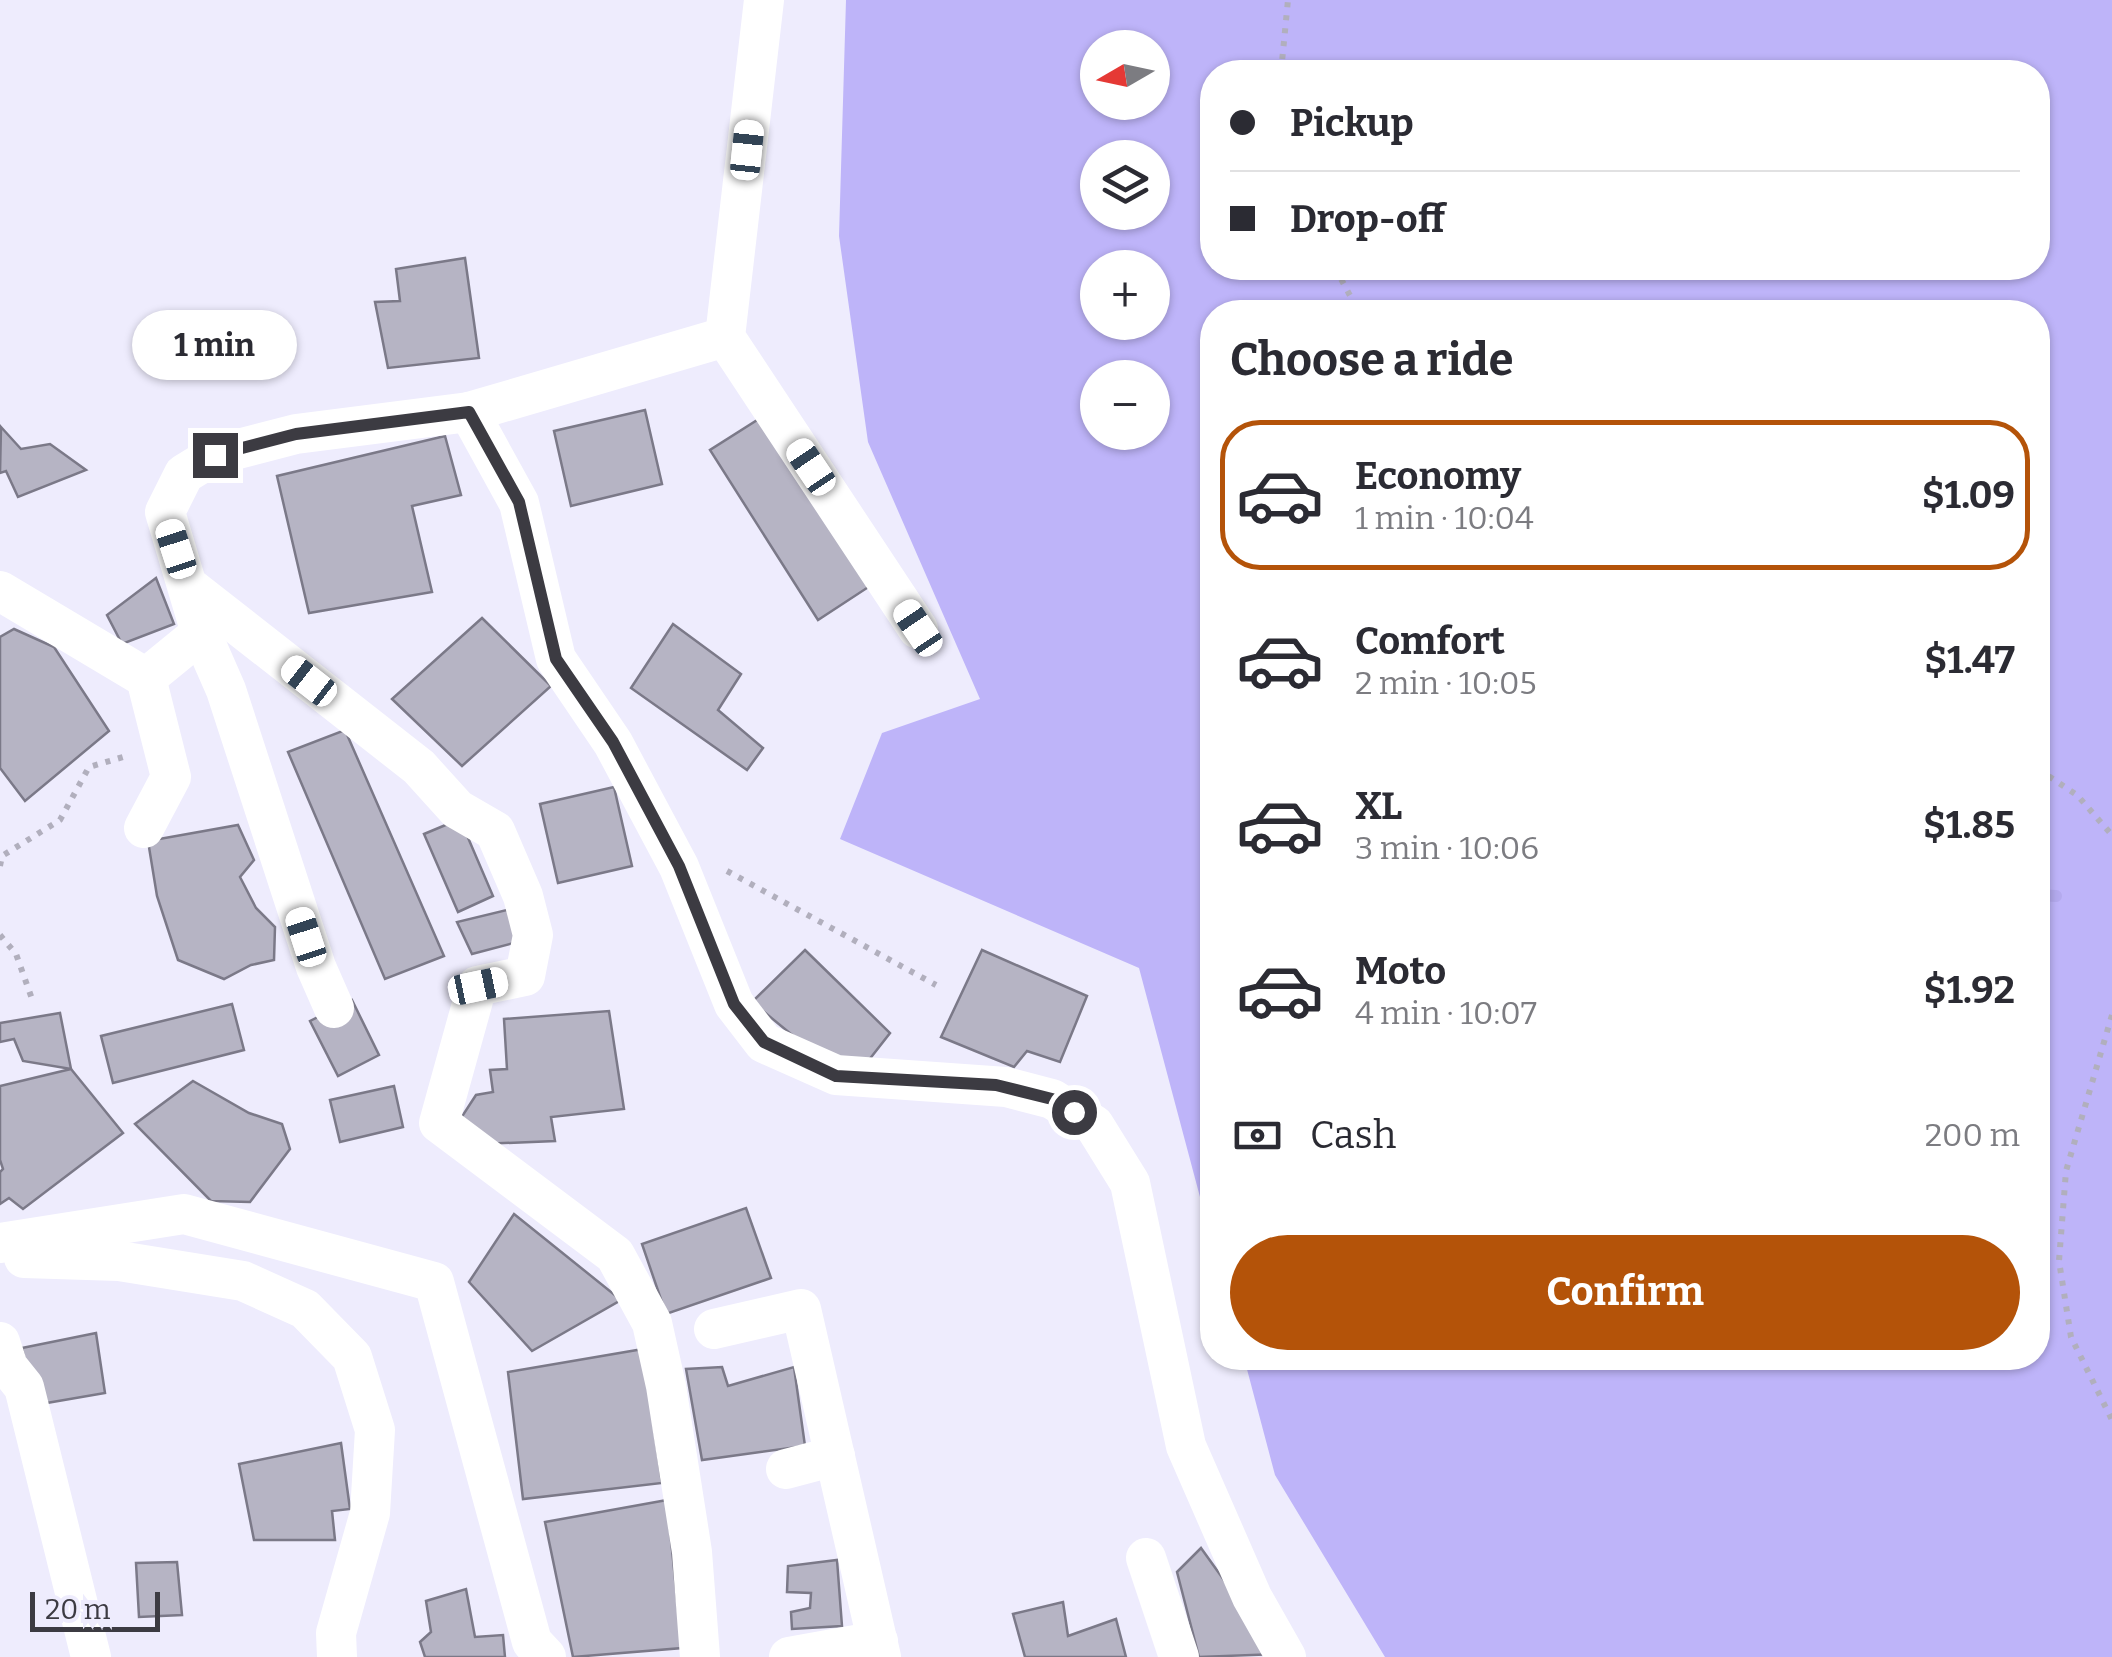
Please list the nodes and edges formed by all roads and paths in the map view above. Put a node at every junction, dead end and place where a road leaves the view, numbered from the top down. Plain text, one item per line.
1 (764, 0) edge
2 (1288, 0) edge
3 (1282, 60) edge
4 (725, 337) junction
5 (469, 412) junction
6 (188, 586) junction
7 (0, 591) edge
8 (918, 628) dead end
9 (200, 633) junction
10 (146, 678) junction
11 (132, 754) dead end
12 (2050, 777) edge
13 (144, 828) dead end
14 (2112, 835) edge
15 (662, 836) junction
16 (0, 866) edge
17 (0, 934) edge
18 (936, 985) dead end
19 (32, 999) dead end
20 (334, 1008) dead end
21 (2112, 1015) edge
22 (0, 1244) edge
23 (0, 1258) edge
24 (714, 1328) dead end
25 (0, 1342) edge
26 (2112, 1420) edge
27 (835, 1456) junction
28 (786, 1469) dead end
29 (1146, 1558) dead end
30 (879, 1649) edge
31 (91, 1657) edge
32 (337, 1657) edge
33 (546, 1657) edge
34 (700, 1657) edge
35 (789, 1657) edge
36 (1179, 1657) edge
37 (1286, 1657) edge

1 - 4 street
2 - 3 path
4 - 5 street
4 - 8 street
5 - 6 street
5 - 15 street
6 - 9 street
6 - 34 street
7 - 10 street
9 - 10 street
9 - 20 street
10 - 13 street
11 - 16 path
12 - 14 path
15 - 18 path
15 - 37 street
17 - 19 path
21 - 26 path
22 - 33 street
23 - 32 street
24 - 27 street
25 - 31 street
27 - 28 street
27 - 30 street
29 - 36 street
30 - 35 street

